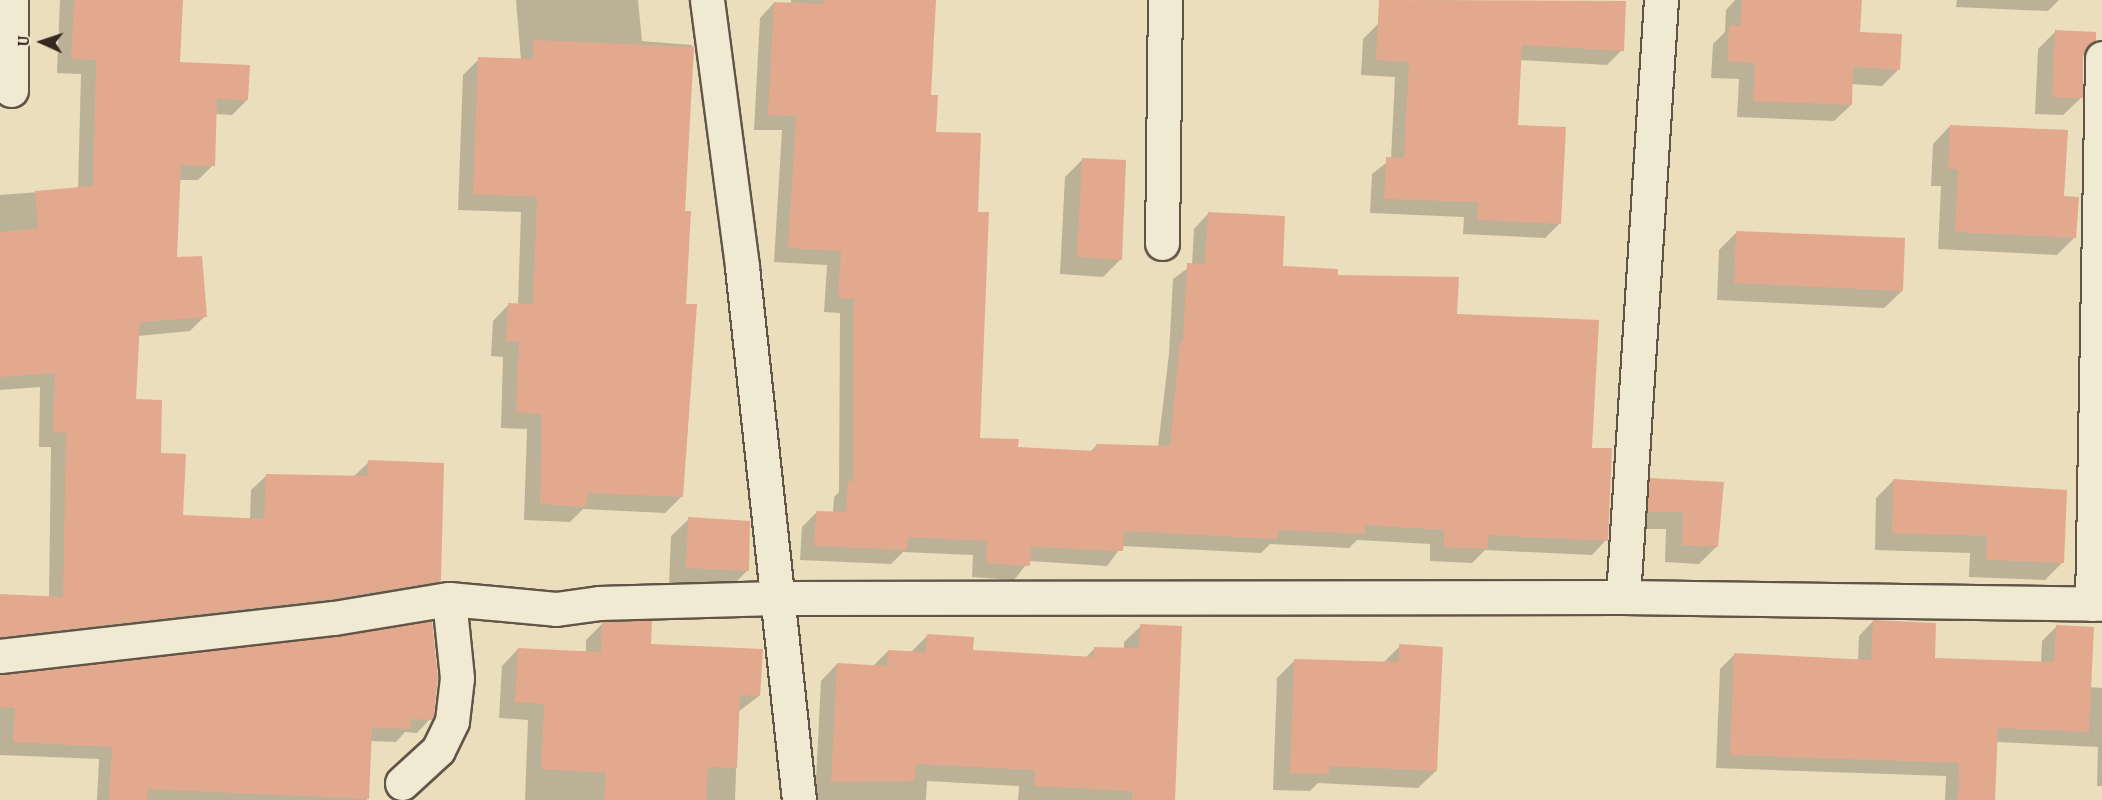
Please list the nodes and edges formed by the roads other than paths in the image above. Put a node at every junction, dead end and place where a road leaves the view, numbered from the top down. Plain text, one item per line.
1 (11, 0) edge
2 (707, 0) edge
3 (1165, 0) edge
4 (1661, 0) edge
5 (2102, 58) edge
6 (10, 90) dead end
7 (1162, 243) dead end
8 (1623, 597) junction
9 (776, 598) junction
10 (449, 599) junction
11 (2097, 604) edge
12 (0, 656) edge
13 (402, 783) dead end
14 (800, 800) edge

1 - 6 street
2 - 9 street
3 - 7 street
4 - 8 street
5 - 11 street
8 - 9 street
8 - 11 street
9 - 10 street
9 - 14 street
10 - 12 street
10 - 13 street

